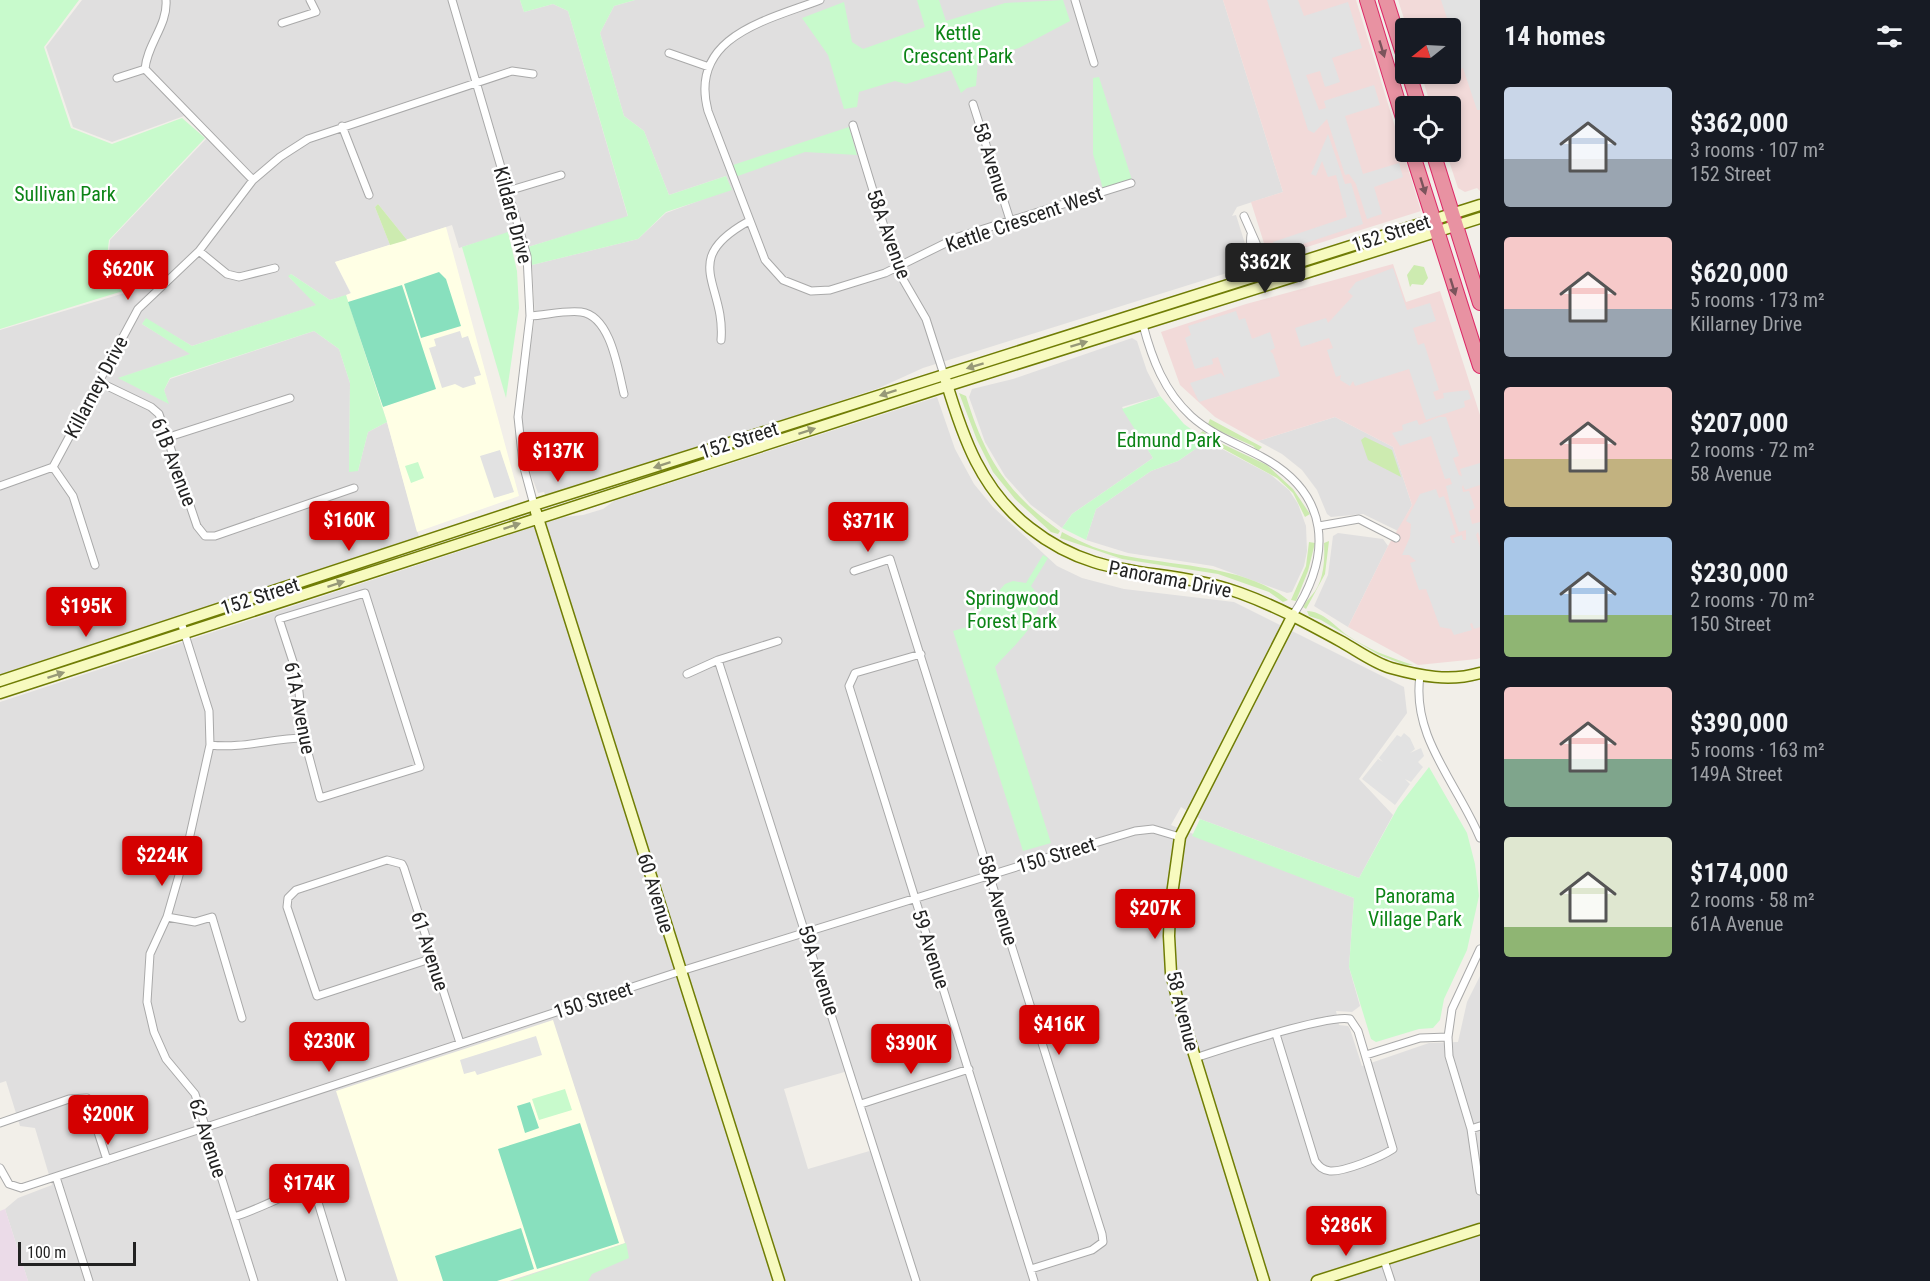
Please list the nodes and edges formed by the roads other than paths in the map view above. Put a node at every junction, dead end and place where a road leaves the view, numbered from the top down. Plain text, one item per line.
1 (166, 0) edge
2 (310, 0) edge
3 (452, 0) edge
4 (820, 0) edge
5 (1075, 0) edge
6 (1367, 0) edge
7 (1386, 0) edge
8 (282, 23) dead end
9 (1395, 28) edge
10 (669, 53) dead end
11 (1094, 63) dead end
12 (709, 67) junction
13 (145, 69) junction
14 (533, 74) dead end
15 (117, 78) dead end
16 (475, 84) junction
17 (1396, 96) edge
18 (973, 104) dead end
19 (853, 125) dead end
20 (342, 126) junction
21 (1415, 162) edge
22 (1435, 162) edge
23 (561, 175) dead end
24 (253, 180) junction
25 (1131, 183) dead end
26 (508, 191) junction
27 (369, 195) dead end
28 (1480, 205) edge
29 (1244, 216) dead end
30 (1480, 218) edge
31 (1010, 220) junction
32 (1454, 220) junction
33 (749, 221) junction
34 (1435, 226) junction
35 (1251, 235) junction
36 (199, 251) junction
37 (1294, 264) junction
38 (275, 268) dead end
39 (897, 269) junction
40 (1265, 273) junction
41 (1250, 278) junction
42 (1266, 286) junction
43 (1237, 295) junction
44 (1480, 303) edge
45 (1159, 307) junction
46 (530, 316) junction
47 (1143, 324) junction
48 (721, 340) dead end
49 (1480, 366) edge
50 (946, 380) junction
51 (99, 382) junction
52 (624, 394) dead end
53 (290, 398) dead end
54 (169, 437) junction
55 (53, 467) junction
56 (0, 486) edge
57 (354, 488) dead end
58 (534, 505) junction
59 (538, 517) junction
60 (1319, 526) junction
61 (1396, 538) dead end
62 (95, 565) dead end
63 (854, 571) dead end
64 (1293, 615) junction
65 (181, 622) junction
66 (185, 634) junction
67 (778, 641) dead end
68 (921, 654) junction
69 (718, 660) junction
70 (1480, 673) edge
71 (687, 674) dead end
72 (1419, 676) junction
73 (0, 681) edge
74 (0, 693) edge
75 (304, 738) junction
76 (210, 745) junction
77 (1180, 837) junction
78 (1480, 838) edge
79 (990, 875) junction
80 (915, 900) junction
81 (167, 917) junction
82 (807, 933) junction
83 (1480, 950) edge
84 (433, 958) junction
85 (681, 971) junction
86 (242, 1018) dead end
87 (1276, 1034) junction
88 (1448, 1037) junction
89 (460, 1043) junction
90 (1366, 1055) junction
91 (1195, 1058) junction
92 (969, 1069) junction
93 (861, 1104) junction
94 (0, 1123) edge
95 (205, 1126) junction
96 (1480, 1126) edge
97 (1471, 1129) junction
98 (106, 1160) junction
99 (0, 1168) edge
100 (56, 1177) junction
101 (1480, 1191) edge
102 (234, 1217) junction
103 (1480, 1229) edge
104 (1384, 1260) junction
105 (1031, 1269) junction
106 (89, 1281) edge
107 (254, 1281) edge
108 (342, 1281) edge
109 (779, 1281) edge
110 (916, 1281) edge
111 (1034, 1281) edge
112 (1264, 1281) edge
113 (1317, 1281) edge
114 (1391, 1281) edge

1 - 13 street
2 - 8 street
3 - 16 street, Kildare Drive
4 - 12 street
5 - 11 street
6 -> 17 highway
7 - 9 highway
10 - 12 street
12 - 33 street
13 - 15 street
13 - 24 street
14 - 16 street, Killarney Drive
16 - 20 street, Killarney Drive
16 - 26 street, Kildare Drive
18 - 31 street, 58 Avenue
19 - 39 street, 58A Avenue
20 - 24 street, Killarney Drive
20 - 27 street
21 -> 34 highway
22 - 32 highway
23 - 26 street
24 - 36 street, Killarney Drive
25 - 31 street, Kettle Crescent West
26 - 46 street, Kildare Drive
28 - 32 main road, 152 Street
29 - 35 street
30 - 32 main road, 152 Street
31 - 39 street, Kettle Crescent West
32 - 34 main road, 152 Street
32 - 44 highway
33 - 39 street, Kettle Crescent West
33 - 48 street
34 - 37 main road, 152 Street
34 - 42 main road, 152 Street
34 -> 49 highway
35 - 40 street
35 - 41 street
36 - 38 street
36 - 51 street, Killarney Drive
37 - 40 main road, 152 Street
37 - 42 main road
39 - 50 street, 58A Avenue
40 - 41 main road, 152 Street
40 - 43 main road
41 - 45 main road, 152 Street
42 - 43 main road, 152 Street
43 - 47 main road, 152 Street
45 - 47 main road
45 -> 50 main road, 152 Street
46 - 52 street
46 - 58 street, Kildare Drive
50 -> 47 main road, 152 Street
47 - 60 street
50 -> 58 main road, 152 Street
59 -> 50 main road, 152 Street
50 - 64 main road, Panorama Drive
51 - 54 street, 61B Avenue
51 - 55 street, Killarney Drive
53 - 54 street
54 - 57 street, 61B Avenue
55 - 56 street
55 - 62 street
58 - 59 main road, 60 Avenue
58 - 65 main road, 152 Street
66 -> 59 main road, 152 Street
59 - 85 main road, 60 Avenue
60 - 61 street
60 - 64 street
63 - 68 street, 58A Avenue
64 - 72 main road, Panorama Drive
64 - 77 main road, 58 Avenue
65 - 66 street, 62 Avenue
65 - 73 main road, 152 Street
74 -> 66 main road, 152 Street
66 - 76 street, 62 Avenue
67 - 69 street
68 - 79 street, 58A Avenue
68 - 80 street, 59 Avenue
69 - 71 street
69 - 82 street, 59A Avenue
70 - 72 main road, Panorama Drive
72 - 78 street
75 - 75 street, 61A Avenue
75 - 76 street
76 - 81 street, 62 Avenue
77 - 79 street, 150 Street
77 - 91 main road, 58 Avenue
79 - 80 street, 150 Street
79 - 105 street, 58A Avenue
80 - 82 street, 150 Street
80 - 92 street, 59 Avenue
81 - 86 street
81 - 95 street, 62 Avenue
82 - 85 street, 150 Street
82 - 93 street, 59A Avenue
83 - 88 street
84 - 84 street, 61 Avenue
84 - 89 street, 61 Avenue
85 - 89 street, 150 Street
85 - 109 main road, 60 Avenue
87 - 90 street
87 - 90 street
87 - 91 street
88 - 90 street
88 - 97 street
89 - 95 street, 150 Street
91 - 112 main road, 58 Avenue
92 - 93 street
92 - 105 street, 59 Avenue
93 - 110 street, 59A Avenue
94 - 98 street
95 - 98 street, 150 Street
95 - 102 street, 62 Avenue
96 - 97 street
97 - 101 street
98 - 100 street, 150 Street
99 - 100 street, 150 Street
100 - 106 street
102 - 107 street, 62 Avenue
102 - 108 street
103 - 104 main road
104 - 113 main road
104 - 114 street
105 - 111 street, 59 Avenue

